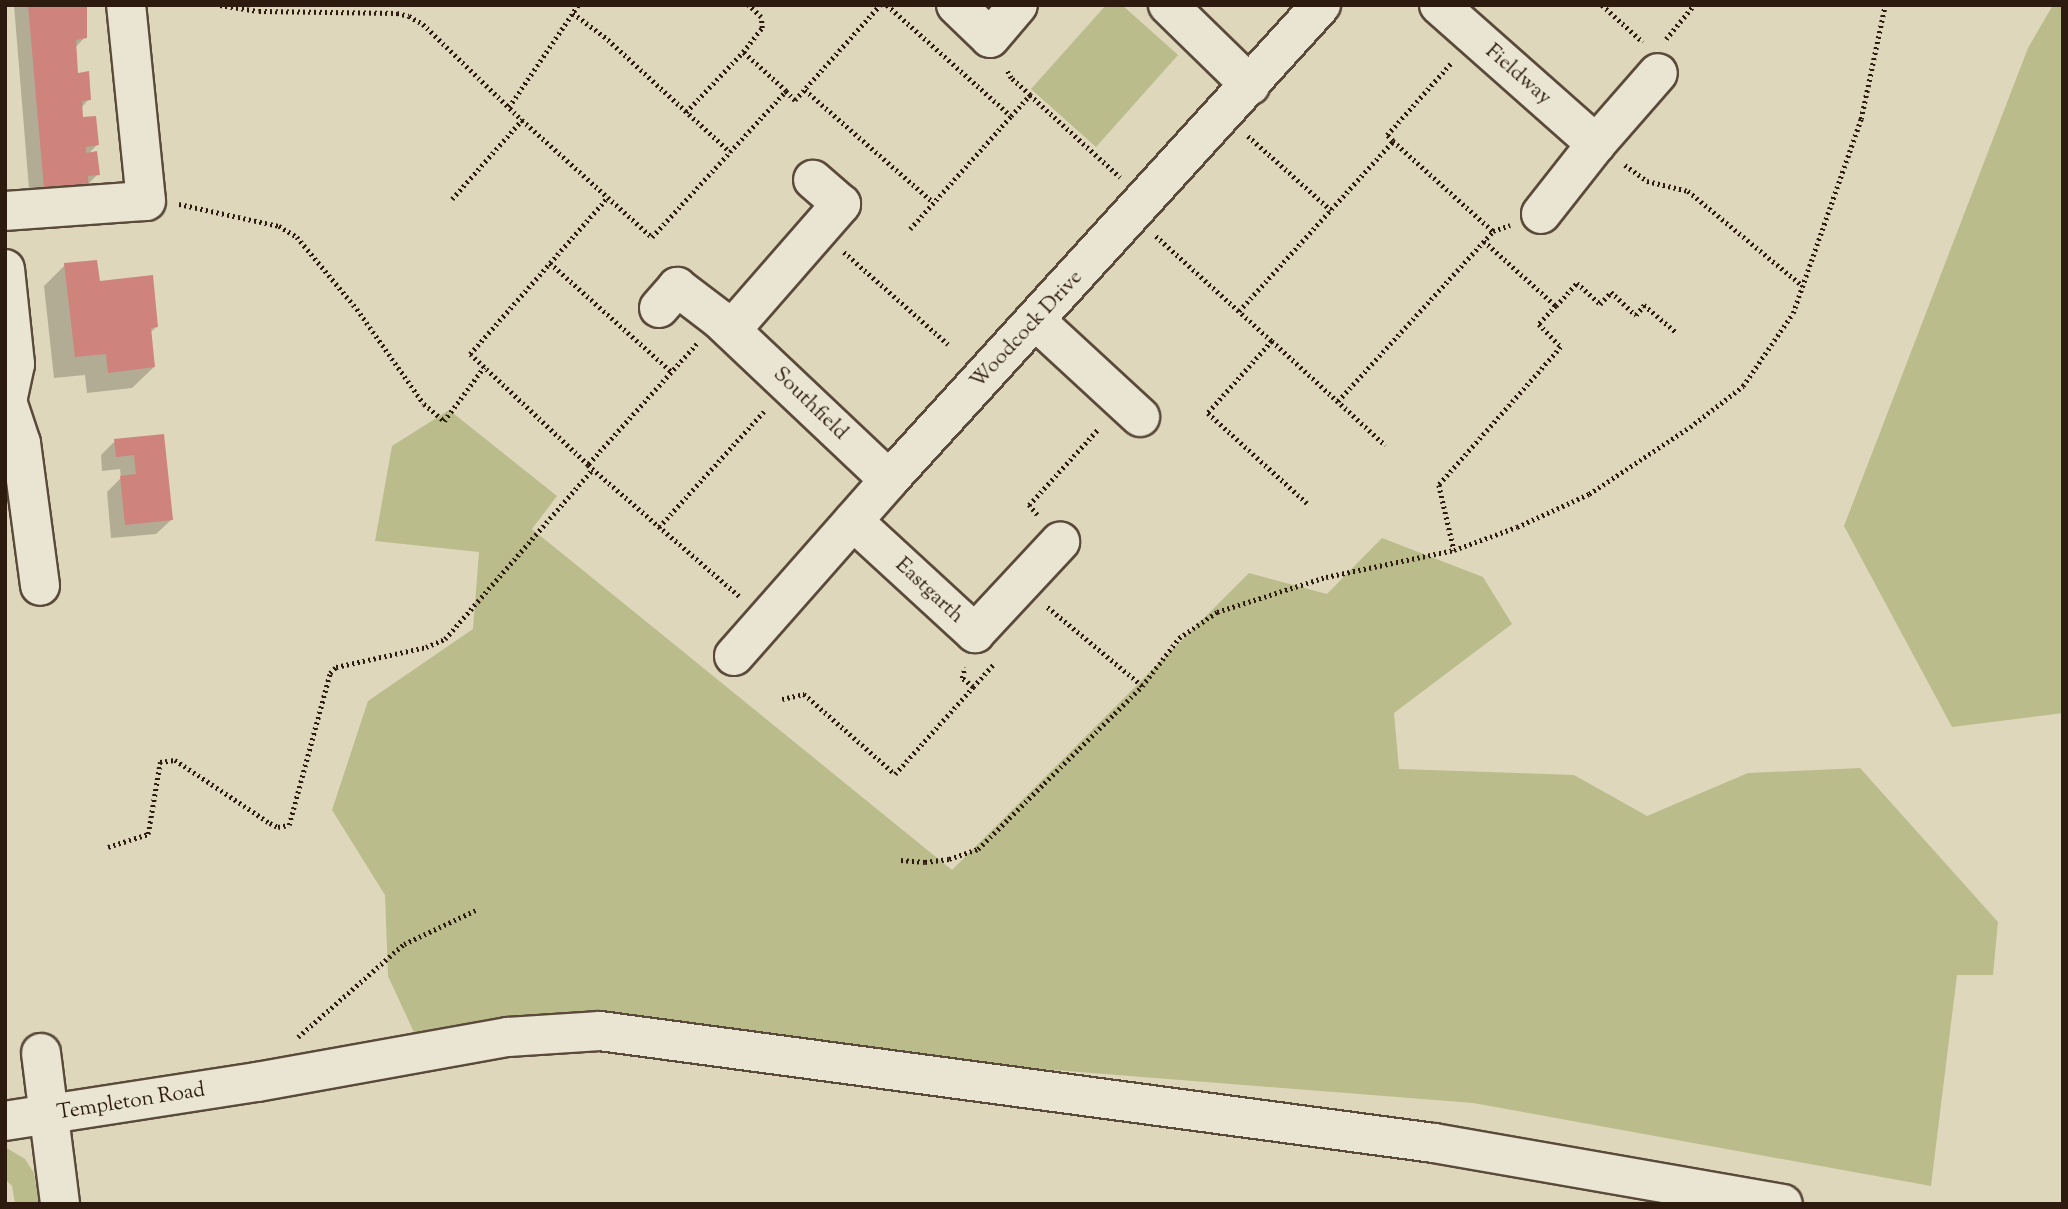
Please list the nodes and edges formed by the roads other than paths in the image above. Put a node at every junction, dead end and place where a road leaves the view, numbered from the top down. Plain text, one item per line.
1 (126, 5) edge
2 (956, 5) edge
3 (1018, 5) edge
4 (1168, 5) edge
5 (1321, 5) edge
6 (1439, 5) edge
7 (1656, 63) road end
8 (1250, 85) junction
9 (1597, 144) junction
10 (813, 180) dead end
11 (5, 211) edge
12 (1541, 214) road end
13 (5, 269) edge
14 (659, 308) dead end
15 (1035, 320) junction
16 (725, 324) junction
17 (6, 402) edge
18 (1131, 410) road end
19 (889, 480) junction
20 (853, 521) junction
21 (1060, 542) road end
22 (40, 586) dead end
23 (734, 656) dead end
24 (41, 1053) dead end
25 (49, 1114) junction
26 (5, 1121) edge
27 (60, 1204) edge
28 (1783, 1204) edge

1 - 11 street
2 - 3 street
4 - 8 street
5 - 8 street, Woodcock Drive
6 - 9 street, Fieldway
7 - 9 street
8 - 15 street, Woodcock Drive
9 - 12 street
10 - 16 street
13 - 17 street
14 - 16 street, Southfield
15 - 18 street
15 - 19 street, Woodcock Drive
16 - 19 street, Southfield
17 - 22 street
19 - 20 street, Woodcock Drive
20 - 21 street, Eastgarth
20 - 23 street, Woodcock Drive
24 - 25 street
25 - 26 street, Templeton Road
25 - 27 street
25 - 28 street, Templeton Road

